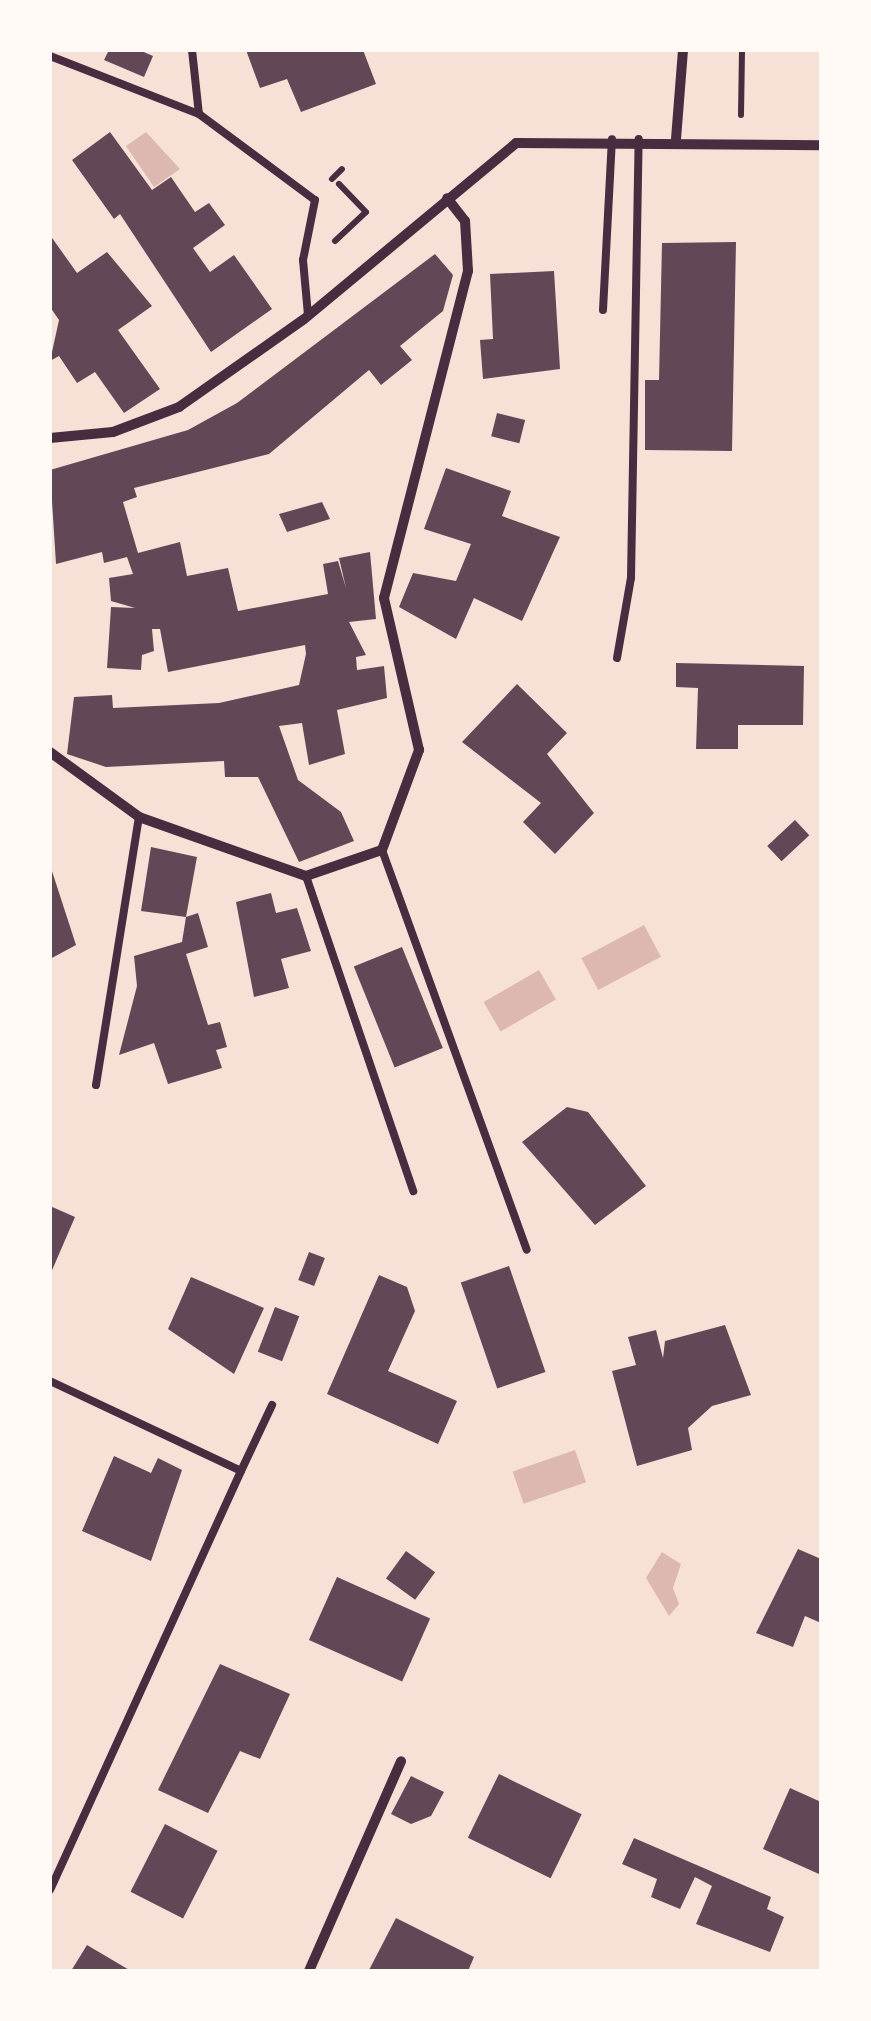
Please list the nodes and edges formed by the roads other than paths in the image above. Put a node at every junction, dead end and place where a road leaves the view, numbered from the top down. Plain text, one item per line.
1 (192, 50) edge
2 (683, 50) edge
3 (50, 56) edge
4 (199, 114) junction
5 (612, 138) junction
6 (639, 139) junction
7 (676, 139) junction
8 (821, 145) edge
9 (447, 198) junction
10 (602, 310) dead end
11 (308, 315) junction
12 (50, 438) edge
13 (618, 658) dead end
14 (50, 752) edge
15 (140, 817) junction
16 (382, 850) junction
17 (306, 876) junction
18 (96, 1085) dead end
19 (413, 1192) dead end
20 (527, 1250) dead end
21 (50, 1380) edge
22 (272, 1405) dead end
23 (241, 1470) junction
24 (401, 1761) dead end
25 (50, 1890) edge
26 (308, 1971) edge

1 - 4 lane
2 - 7 street
3 - 4 lane
4 - 11 lane
5 - 6 street
5 - 9 street
5 - 10 lane
6 - 7 street
6 - 13 lane
7 - 8 street
9 - 11 street
9 - 16 street
11 - 12 street
14 - 15 street
15 - 17 street
15 - 18 lane
16 - 17 street
16 - 20 lane
17 - 19 lane
21 - 23 lane
22 - 23 lane
23 - 25 lane
24 - 26 street

